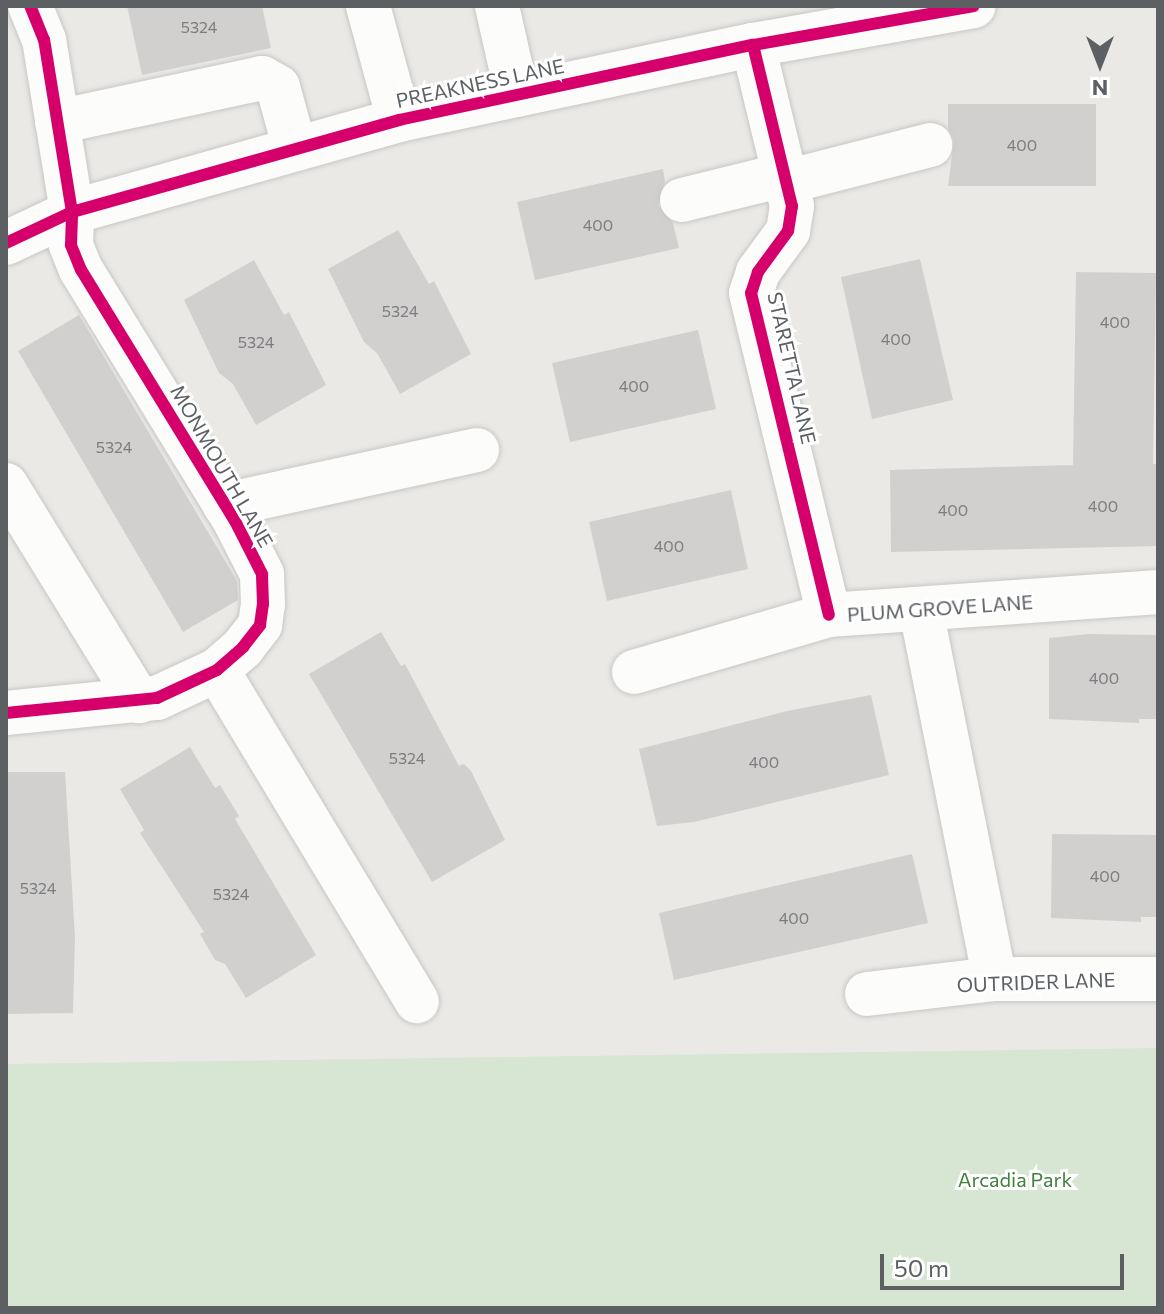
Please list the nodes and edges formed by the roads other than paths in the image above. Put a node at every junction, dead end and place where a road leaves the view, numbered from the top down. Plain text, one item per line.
1 (30, 6) edge
2 (368, 6) edge
3 (497, 6) edge
4 (974, 6) edge
5 (753, 45) junction
6 (517, 95) junction
7 (399, 120) junction
8 (57, 122) junction
9 (930, 145) dead end
10 (295, 149) junction
11 (785, 178) junction
12 (682, 200) dead end
13 (72, 212) junction
14 (6, 243) edge
15 (477, 450) dead end
16 (6, 485) edge
17 (225, 505) junction
18 (1158, 592) edge
19 (921, 610) junction
20 (829, 615) junction
21 (217, 670) junction
22 (634, 672) dead end
23 (139, 701) junction
24 (6, 713) edge
25 (995, 979) junction
26 (1158, 979) edge
27 (867, 994) dead end
28 (417, 1001) dead end

1 - 8 street, MONMOUTH LANE
2 - 7 street
3 - 6 street
4 - 5 street, PREAKNESS LANE
5 - 6 street, PREAKNESS LANE
5 - 11 street, STARETTA LANE
6 - 7 street, PREAKNESS LANE
7 - 10 street, PREAKNESS LANE
8 - 10 street
8 - 13 street, MONMOUTH LANE
9 - 11 street
10 - 13 street, PREAKNESS LANE
11 - 12 street
11 - 20 street, STARETTA LANE
13 - 14 street, PREAKNESS LANE
13 - 17 street, MONMOUTH LANE
15 - 17 street
16 - 23 street
17 - 21 street, MONMOUTH LANE
18 - 19 street, PLUM GROVE LANE
19 - 20 street, PLUM GROVE LANE
19 - 25 street
20 - 22 street, PLUM GROVE LANE
21 - 23 street, MONMOUTH LANE
21 - 28 street
23 - 24 street, MONMOUTH LANE
25 - 26 street, OUTRIDER LANE
25 - 27 street, OUTRIDER LANE

